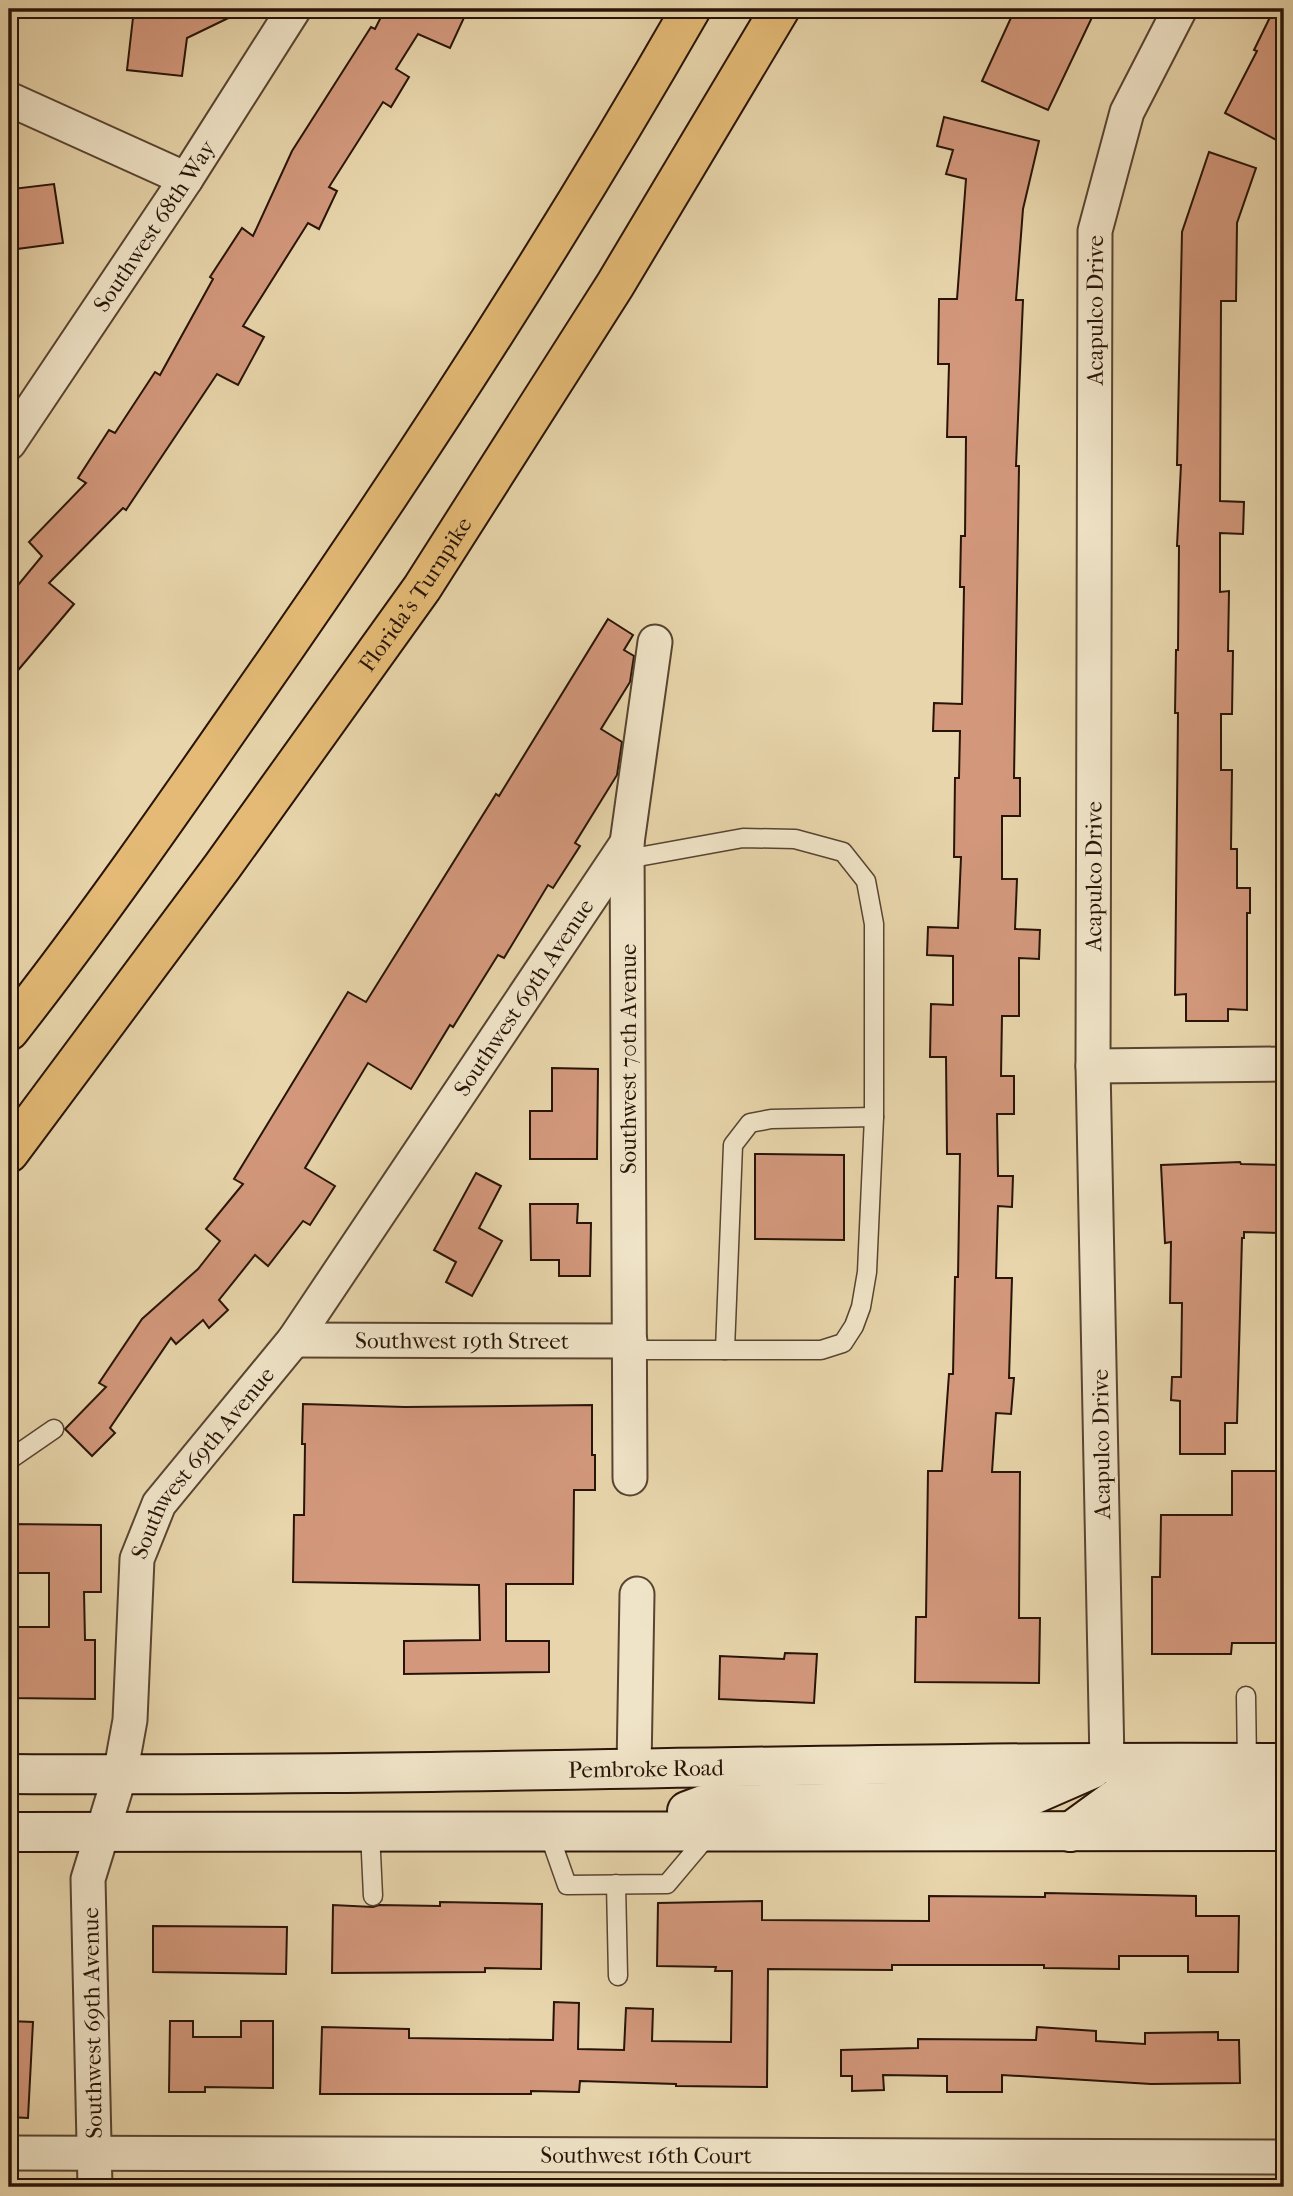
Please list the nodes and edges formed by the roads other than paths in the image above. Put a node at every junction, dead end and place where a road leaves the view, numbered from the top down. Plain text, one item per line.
1 (294, 9) edge
2 (691, 9) edge
3 (780, 9) edge
4 (1180, 9) edge
5 (9, 99) edge
6 (186, 179) junction
7 (9, 443) edge
8 (655, 642) dead end
9 (627, 851) junction
10 (9, 1031) edge
11 (1284, 1064) edge
12 (1093, 1066) junction
13 (874, 1117) junction
14 (9, 1153) edge
15 (294, 1340) junction
16 (630, 1345) junction
17 (725, 1350) junction
18 (54, 1429) dead end
19 (9, 1460) edge
20 (630, 1478) dead end
21 (637, 1594) dead end
22 (1246, 1696) dead end
23 (1107, 1762) junction
24 (1266, 1763) edge
25 (634, 1768) junction
26 (9, 1774) edge
27 (120, 1774) junction
28 (1284, 1794) edge
29 (548, 1831) junction
30 (633, 1831) junction
31 (711, 1831) junction
32 (1284, 1831) edge
33 (9, 1832) edge
34 (101, 1832) junction
35 (370, 1832) junction
36 (1070, 1832) junction
37 (616, 1884) junction
38 (373, 1896) dead end
39 (618, 1976) dead end
40 (9, 2152) edge
41 (95, 2152) junction
42 (1284, 2157) edge
43 (95, 2187) edge

1 - 6 street, Southwest 68th Way
2 - 10 highway
3 - 14 highway, Florida's Turnpike
4 - 12 street, Acapulco Drive
5 - 6 street
6 - 7 street, Southwest 68th Way
8 - 9 street, Southwest 70th Avenue
9 - 13 lane
9 - 15 street, Southwest 69th Avenue
9 - 16 street, Southwest 70th Avenue
11 - 12 street
12 - 23 street, Acapulco Drive
13 - 17 lane
13 - 17 lane
15 - 16 street, Southwest 19th Street
15 - 27 street, Southwest 69th Avenue
16 - 17 lane
16 - 20 street, Southwest 70th Avenue
18 - 19 lane
21 - 25 street
22 - 24 lane
23 - 24 main road, Pembroke Road
23 - 25 main road, Pembroke Road
23 - 30 main road
25 - 27 main road, Pembroke Road
26 - 27 main road, Pembroke Road
27 - 34 street, Southwest 69th Avenue
28 - 36 main road
29 - 30 main road
29 - 35 main road
29 - 37 lane
30 - 31 main road
31 - 36 main road
31 - 37 lane
32 - 36 main road
33 - 34 main road
34 - 35 main road
34 - 41 street, Southwest 69th Avenue
35 - 38 lane
37 - 39 lane
40 - 41 street, Southwest 16th Court
41 - 42 street, Southwest 16th Court
41 - 43 street, Southwest 69th Avenue

